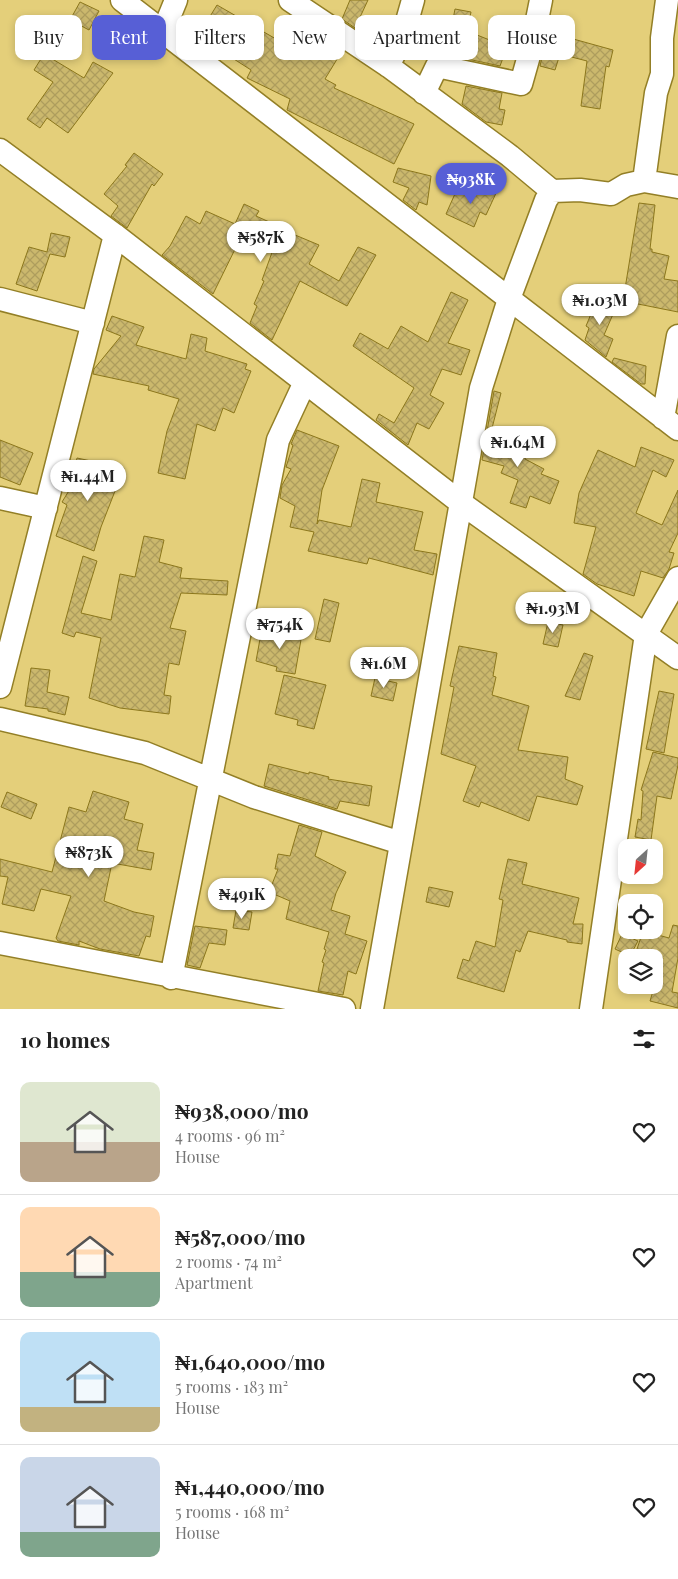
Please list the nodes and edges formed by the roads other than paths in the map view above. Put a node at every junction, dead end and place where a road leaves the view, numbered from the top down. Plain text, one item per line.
1 (122, 0) edge
2 (176, 0) edge
3 (413, 0) edge
4 (541, 0) edge
5 (667, 0) edge
6 (297, 2) edge
7 (141, 15) edge
8 (166, 25) edge
9 (166, 34) edge
10 (388, 66) junction
11 (424, 93) junction
12 (0, 150) edge
13 (644, 180) junction
14 (678, 187) edge
15 (552, 191) junction
16 (115, 235) junction
17 (0, 299) edge
18 (510, 300) junction
19 (93, 323) junction
20 (678, 336) edge
21 (305, 382) junction
22 (670, 423) edge
23 (0, 498) edge
24 (461, 503) junction
25 (46, 508) junction
26 (678, 578) edge
27 (646, 634) junction
28 (678, 658) edge
29 (0, 687) edge
30 (0, 719) edge
31 (212, 779) junction
32 (401, 843) junction
33 (0, 943) edge
34 (172, 977) junction
35 (273, 1002) edge
36 (344, 1009) edge
37 (372, 1009) edge
38 (591, 1009) edge

1 - 7 street
2 - 8 street
3 - 10 street
4 - 11 street
5 - 13 street
6 - 10 street
9 - 18 street
10 - 11 street
11 - 15 street
12 - 16 street
13 - 14 street
13 - 15 street
15 - 18 street
16 - 19 street
16 - 21 street
17 - 19 street
18 - 22 street
18 - 24 street
19 - 25 street
20 - 22 street
21 - 24 street
21 - 31 street
23 - 25 street
24 - 27 street
24 - 32 street
25 - 29 street
26 - 27 street
27 - 28 street
27 - 38 street
30 - 31 street
31 - 32 street
31 - 34 street
32 - 37 street
33 - 34 street
34 - 35 street
35 - 36 street

